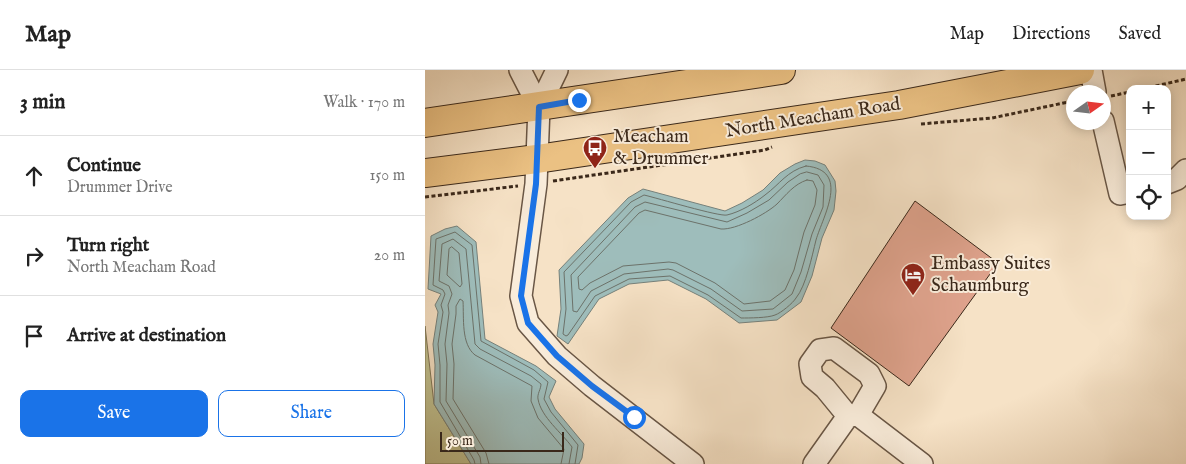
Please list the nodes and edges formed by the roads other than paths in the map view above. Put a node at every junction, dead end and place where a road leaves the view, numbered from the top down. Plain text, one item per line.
1 (520, 70) edge
2 (557, 70) edge
3 (781, 70) edge
4 (1081, 70) edge
5 (1091, 70) edge
6 (1094, 85) edge
7 (539, 107) junction
8 (425, 123) edge
9 (1105, 130) edge
10 (537, 159) junction
11 (1186, 170) edge
12 (425, 173) edge
13 (1171, 181) edge
14 (1126, 193) edge
15 (693, 464) edge
16 (813, 464) edge
17 (923, 464) edge

1 - 7 street
2 - 7 street
3 - 7 main road
4 - 10 main road, North Meacham Road
5 - 6 street
7 - 8 main road
7 - 10 street
9 - 14 street
10 - 12 main road, North Meacham Road
10 - 15 street
11 - 13 street
16 - 17 street

